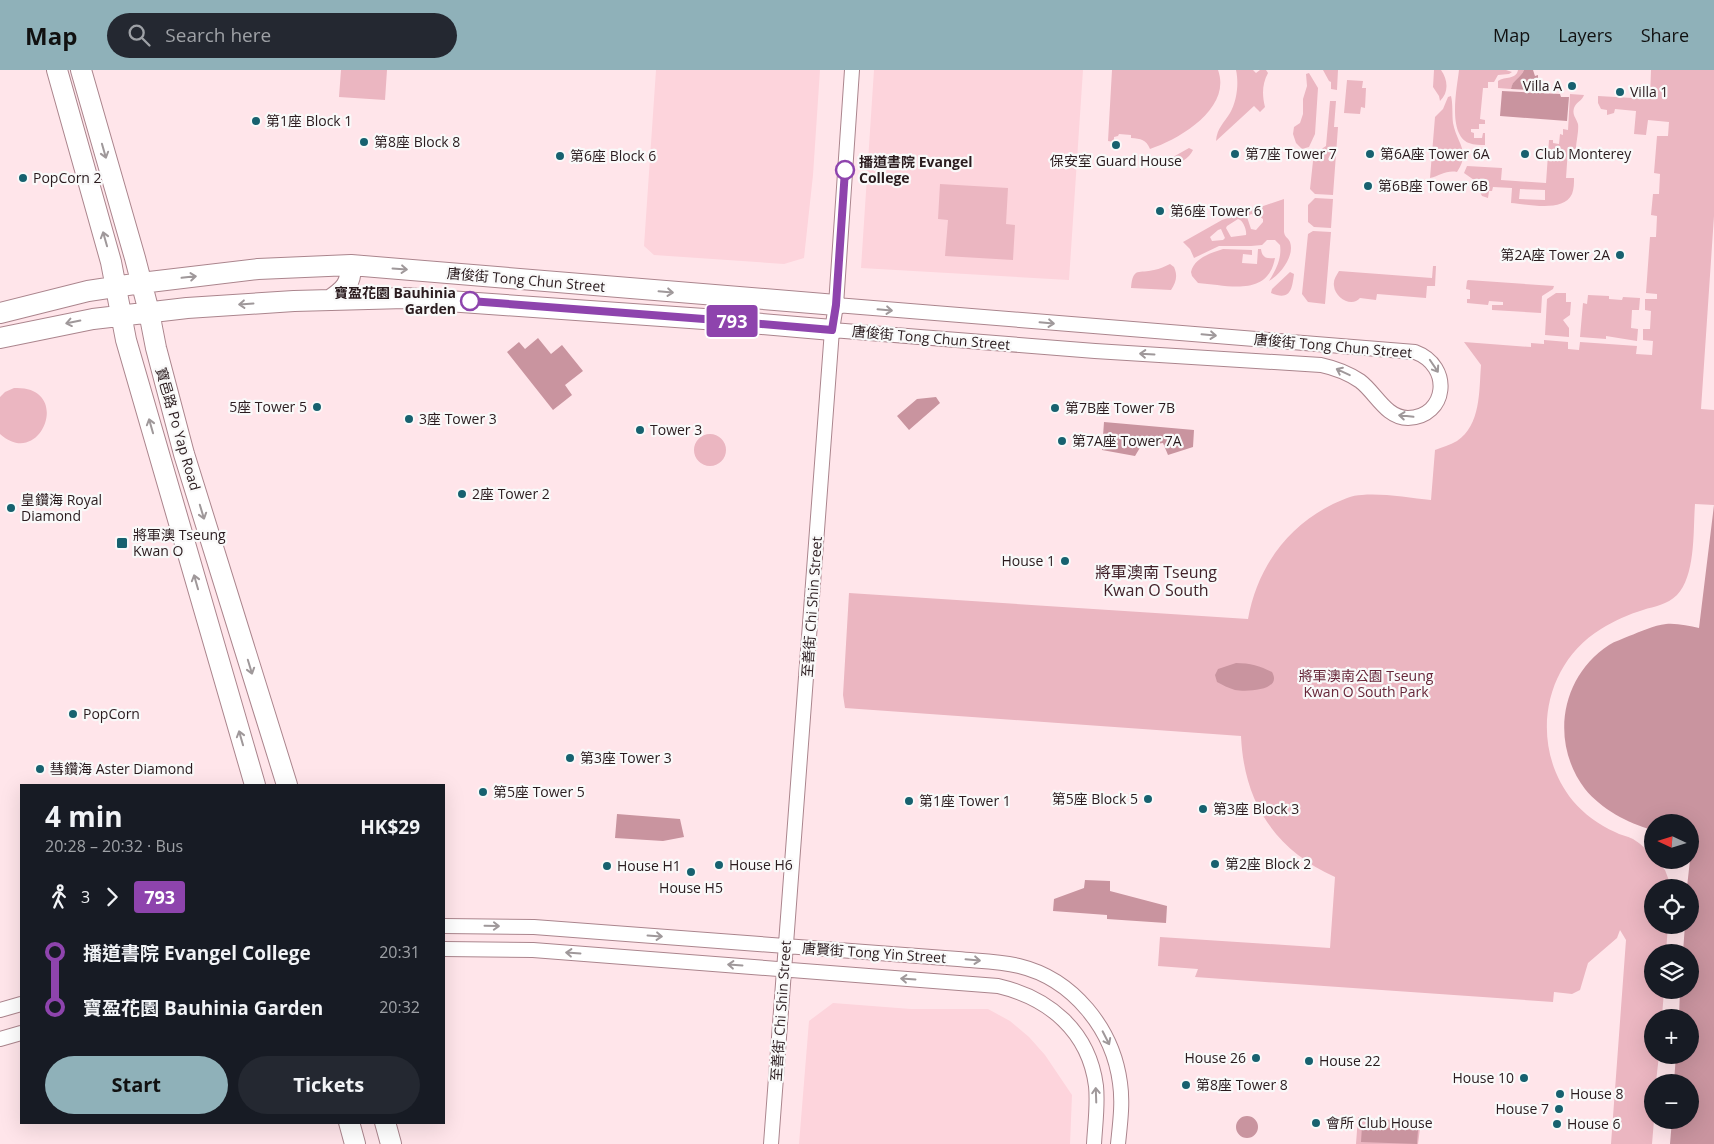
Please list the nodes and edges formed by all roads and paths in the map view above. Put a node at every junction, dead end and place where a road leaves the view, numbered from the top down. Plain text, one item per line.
1 (57, 70) edge
2 (81, 70) edge
3 (852, 70) edge
4 (351, 265) junction
5 (141, 283) junction
6 (116, 287) junction
7 (330, 300) junction
8 (836, 305) junction
9 (149, 312) junction
10 (0, 313) edge
11 (121, 315) junction
12 (832, 330) junction
13 (0, 338) edge
14 (255, 784) edge
15 (287, 784) edge
16 (445, 926) edge
17 (785, 946) junction
18 (445, 949) edge
19 (783, 969) junction
20 (20, 1004) edge
21 (0, 1010) edge
22 (20, 1033) edge
23 (0, 1039) edge
24 (350, 1124) edge
25 (386, 1124) edge
26 (355, 1144) edge
27 (391, 1144) edge
28 (771, 1144) edge
29 (1094, 1144) edge
30 (1118, 1144) edge

6 -> 1 street, 寶邑路 Po Yap Road
2 -> 5 street, 寶邑路 Po Yap Road
3 - 8 street, 至善街 Chi Shin Street
5 -> 4 street, 唐俊街 Tong Chun Street
4 - 7 street
4 -> 8 street, 唐俊街 Tong Chun Street
5 - 6 street, 唐俊街 Tong Chun Street
5 - 9 street, 寶邑路 Po Yap Road
6 - 10 street, 唐俊街 Tong Chun Street
6 - 11 street, 寶邑路 Po Yap Road
7 -> 9 street, 唐俊街 Tong Chun Street
7 - 12 street, 唐俊街 Tong Chun Street
8 - 12 street, 至善街 Chi Shin Street
8 -> 12 street, 唐俊街 Tong Chun Street
9 - 11 street, 唐俊街 Tong Chun Street
9 -> 15 street, 寶邑路 Po Yap Road
11 -> 13 street, 唐俊街 Tong Chun Street
14 -> 11 street, 寶邑路 Po Yap Road
12 - 17 street, 至善街 Chi Shin Street
16 -> 17 street, 唐賢街 Tong Yin Street
17 - 19 street, 至善街 Chi Shin Street
17 -> 30 street, 唐賢街 Tong Yin Street
19 -> 18 street, 唐賢街 Tong Yin Street
19 - 28 street, 至善街 Chi Shin Street
29 -> 19 street, 唐賢街 Tong Yin Street
20 - 21 street
22 - 23 street
24 - 26 street
25 - 27 street

